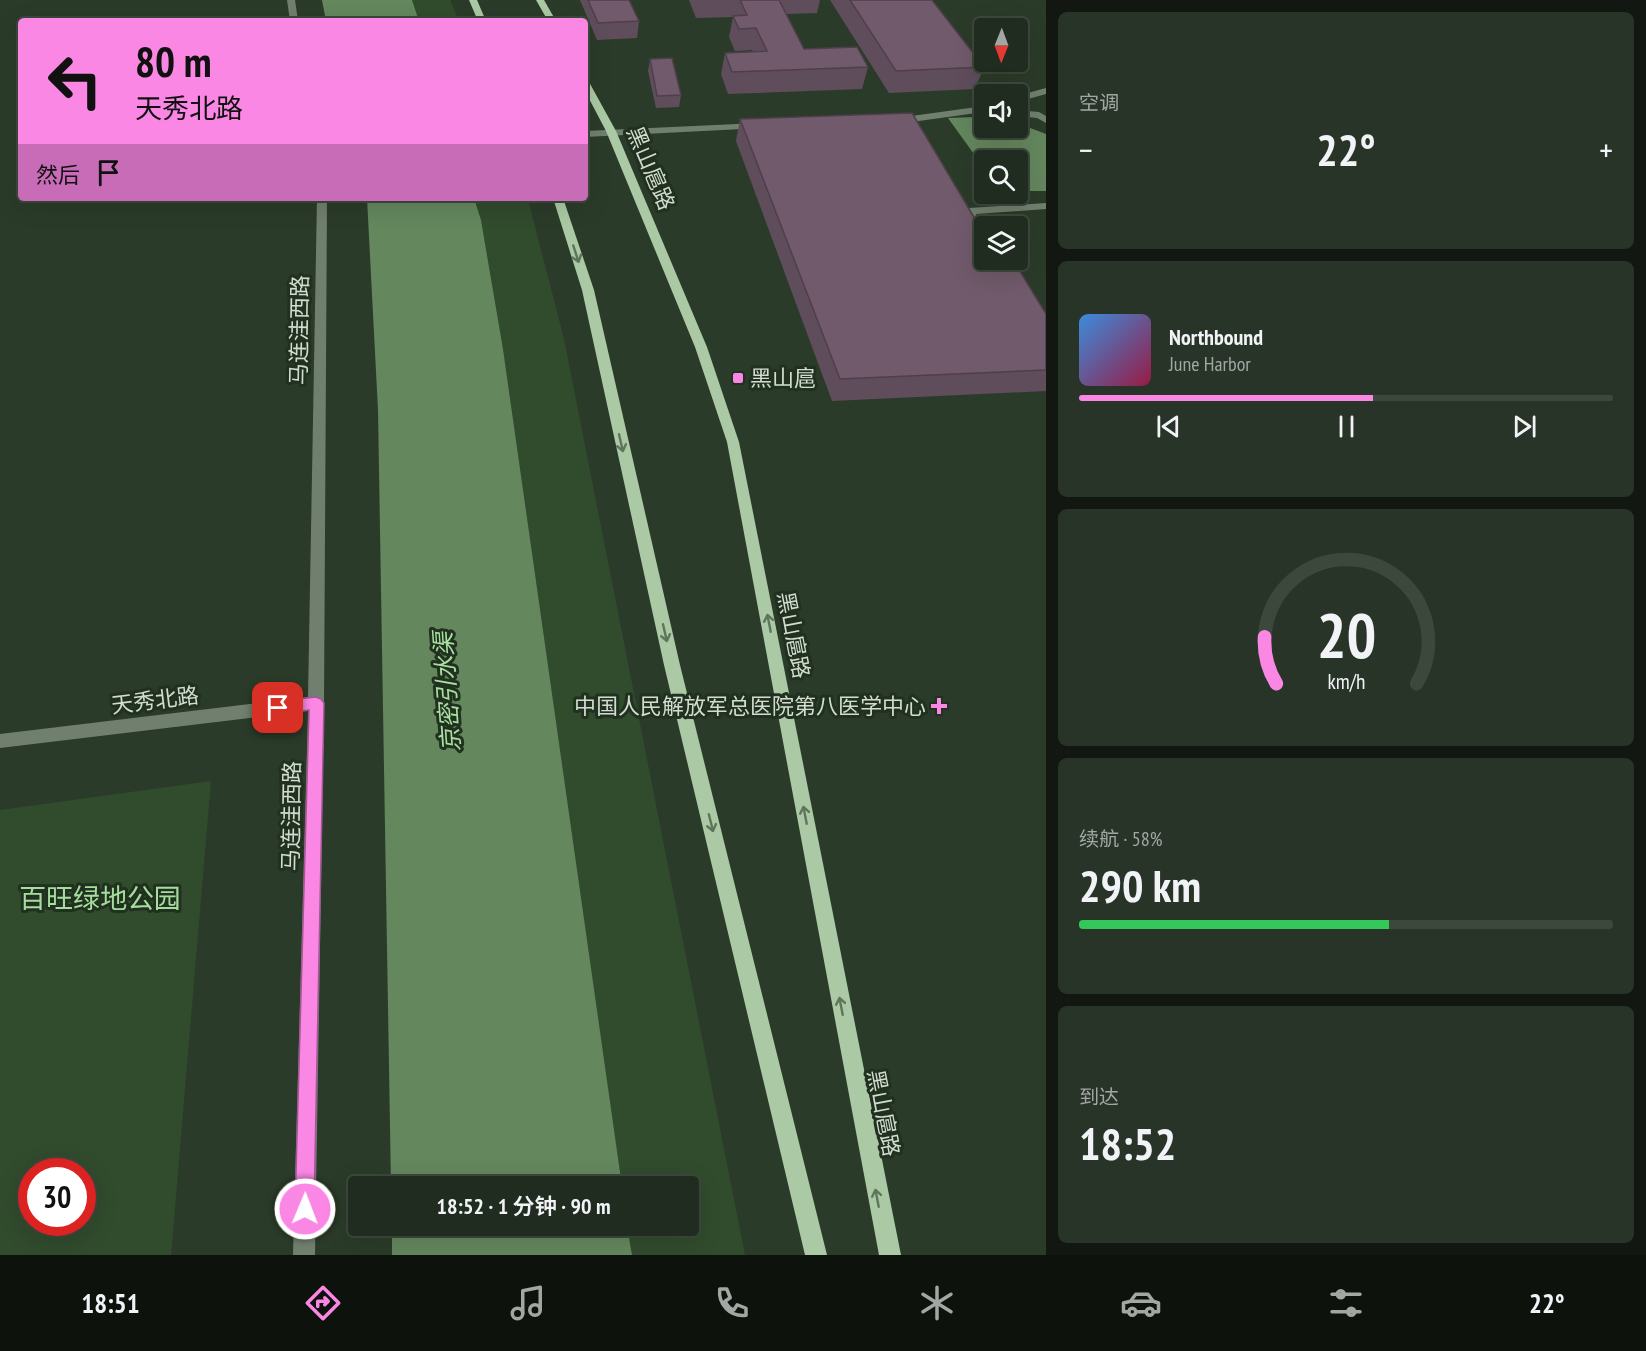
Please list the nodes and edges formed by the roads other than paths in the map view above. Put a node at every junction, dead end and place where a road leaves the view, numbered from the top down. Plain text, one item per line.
1 (291, 0) edge
2 (473, 0) edge
3 (540, 0) edge
4 (294, 18) edge
5 (481, 18) edge
6 (550, 18) edge
7 (588, 88) edge
8 (1046, 91) edge
9 (1028, 96) edge
10 (974, 110) edge
11 (1028, 114) edge
12 (1046, 120) edge
13 (887, 121) edge
14 (910, 121) junction
15 (768, 126) edge
16 (611, 131) junction
17 (917, 131) edge
18 (588, 134) edge
19 (322, 201) edge
20 (559, 201) edge
21 (963, 201) edge
22 (1046, 206) edge
23 (969, 211) junction
24 (974, 219) edge
25 (316, 703) junction
26 (0, 741) edge
27 (304, 1255) edge
28 (816, 1255) edge
29 (890, 1255) edge

1 - 4 street
2 - 5 main road
3 - 6 main road
7 - 16 main road, 黑山扈路
8 - 9 street
10 - 14 street
11 - 12 street
13 - 14 street
14 - 17 street
15 - 16 street
16 - 18 street
29 -> 16 main road, 黑山扈路
19 - 25 street, 马连洼西路
20 -> 28 main road
21 - 23 street
22 - 23 street
23 - 24 street
25 - 26 street, 天秀北路
25 - 27 street, 马连洼西路

